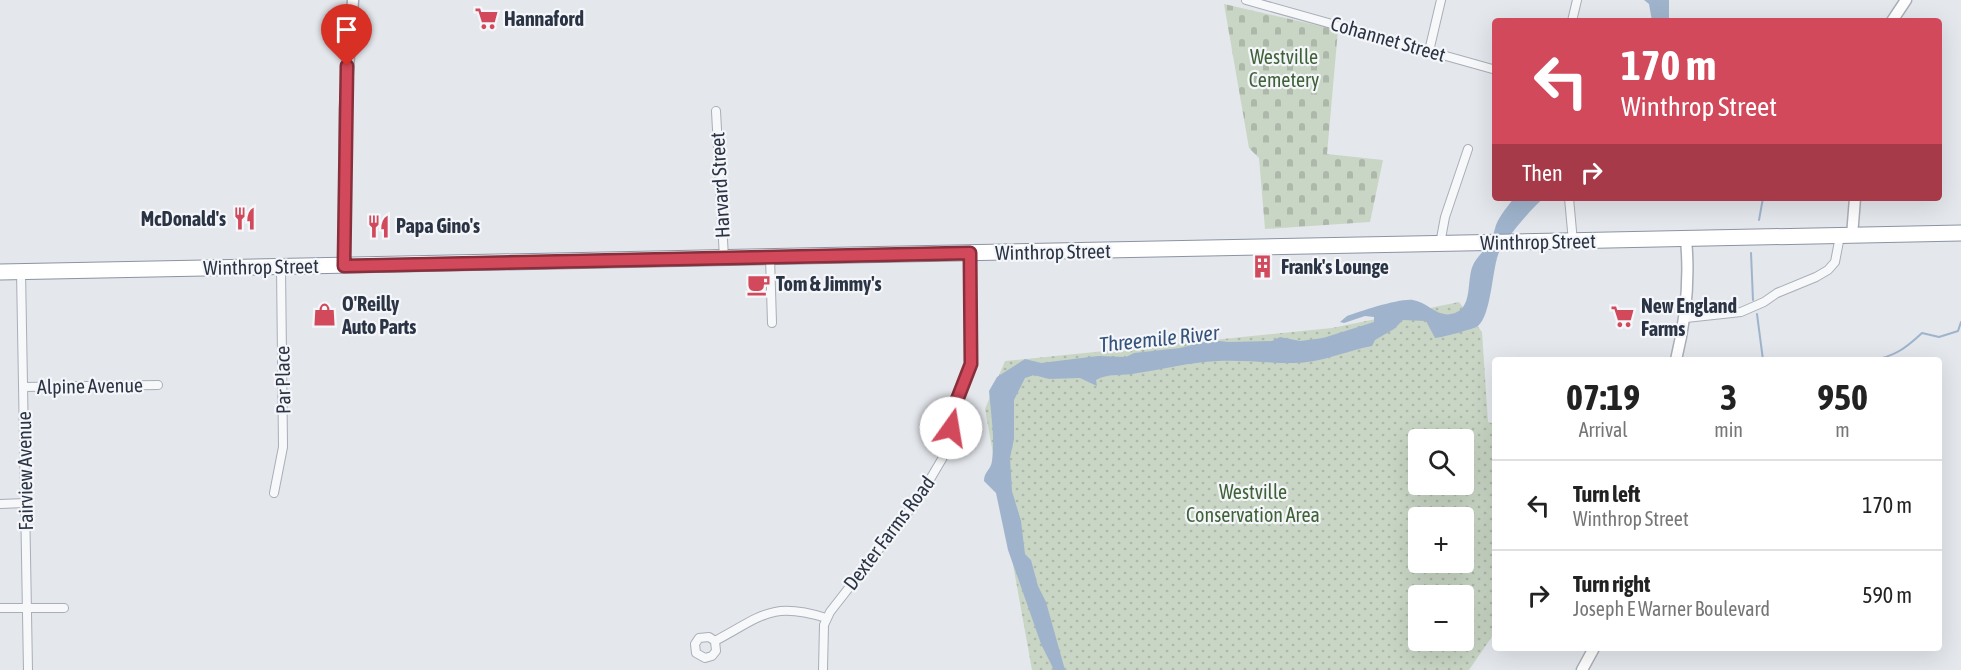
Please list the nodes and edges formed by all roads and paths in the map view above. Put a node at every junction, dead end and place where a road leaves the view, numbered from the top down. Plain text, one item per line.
1 (353, 0) edge
2 (1246, 0) edge
3 (1441, 0) edge
4 (1577, 0) edge
5 (1906, 0) edge
6 (1573, 18) edge
7 (1894, 18) edge
8 (1428, 51) junction
9 (1492, 69) edge
10 (716, 111) dead end
11 (1468, 148) dead end
12 (1570, 201) edge
13 (1854, 201) edge
14 (1961, 233) edge
15 (1846, 236) junction
16 (1686, 240) junction
17 (1573, 242) junction
18 (1440, 244) junction
19 (970, 253) junction
20 (770, 257) junction
21 (724, 258) junction
22 (344, 266) junction
23 (281, 267) junction
24 (21, 271) junction
25 (0, 272) edge
26 (1686, 318) junction
27 (772, 323) dead end
28 (1677, 357) edge
29 (158, 385) dead end
30 (23, 387) junction
31 (274, 493) dead end
32 (25, 503) junction
33 (0, 504) edge
34 (27, 607) junction
35 (0, 608) edge
36 (64, 608) dead end
37 (826, 618) junction
38 (715, 641) dead end
39 (1592, 651) edge
40 (28, 670) edge
41 (823, 670) edge
42 (1582, 670) edge

1 - 22 main road
2 - 8 street, Cohannet Street
3 - 8 street
4 - 6 street
5 - 7 main road
8 - 9 street, Cohannet Street
10 - 21 street, Harvard Street
11 - 18 street
12 - 17 street
13 - 15 main road
14 - 15 highway, Winthrop Street
15 - 16 highway, Winthrop Street
15 - 26 street
16 - 17 highway, Winthrop Street
16 - 26 main road
17 - 18 highway, Winthrop Street
18 - 19 highway, Winthrop Street
19 - 20 highway, Winthrop Street
19 - 37 street, Dexter Farms Road
20 - 21 highway, Winthrop Street
20 - 27 street
21 - 22 highway, Winthrop Street
22 - 23 highway, Winthrop Street
23 - 24 highway, Winthrop Street
23 - 31 street, Par Place
24 - 25 highway, Winthrop Street
24 - 30 street, Fairview Avenue
26 - 28 main road
29 - 30 street, Alpine Avenue
30 - 32 street, Fairview Avenue
32 - 33 street
32 - 34 street, Fairview Avenue
34 - 35 street
34 - 36 street
34 - 40 street, Fairview Avenue
37 - 38 street
37 - 41 street
39 - 42 main road

